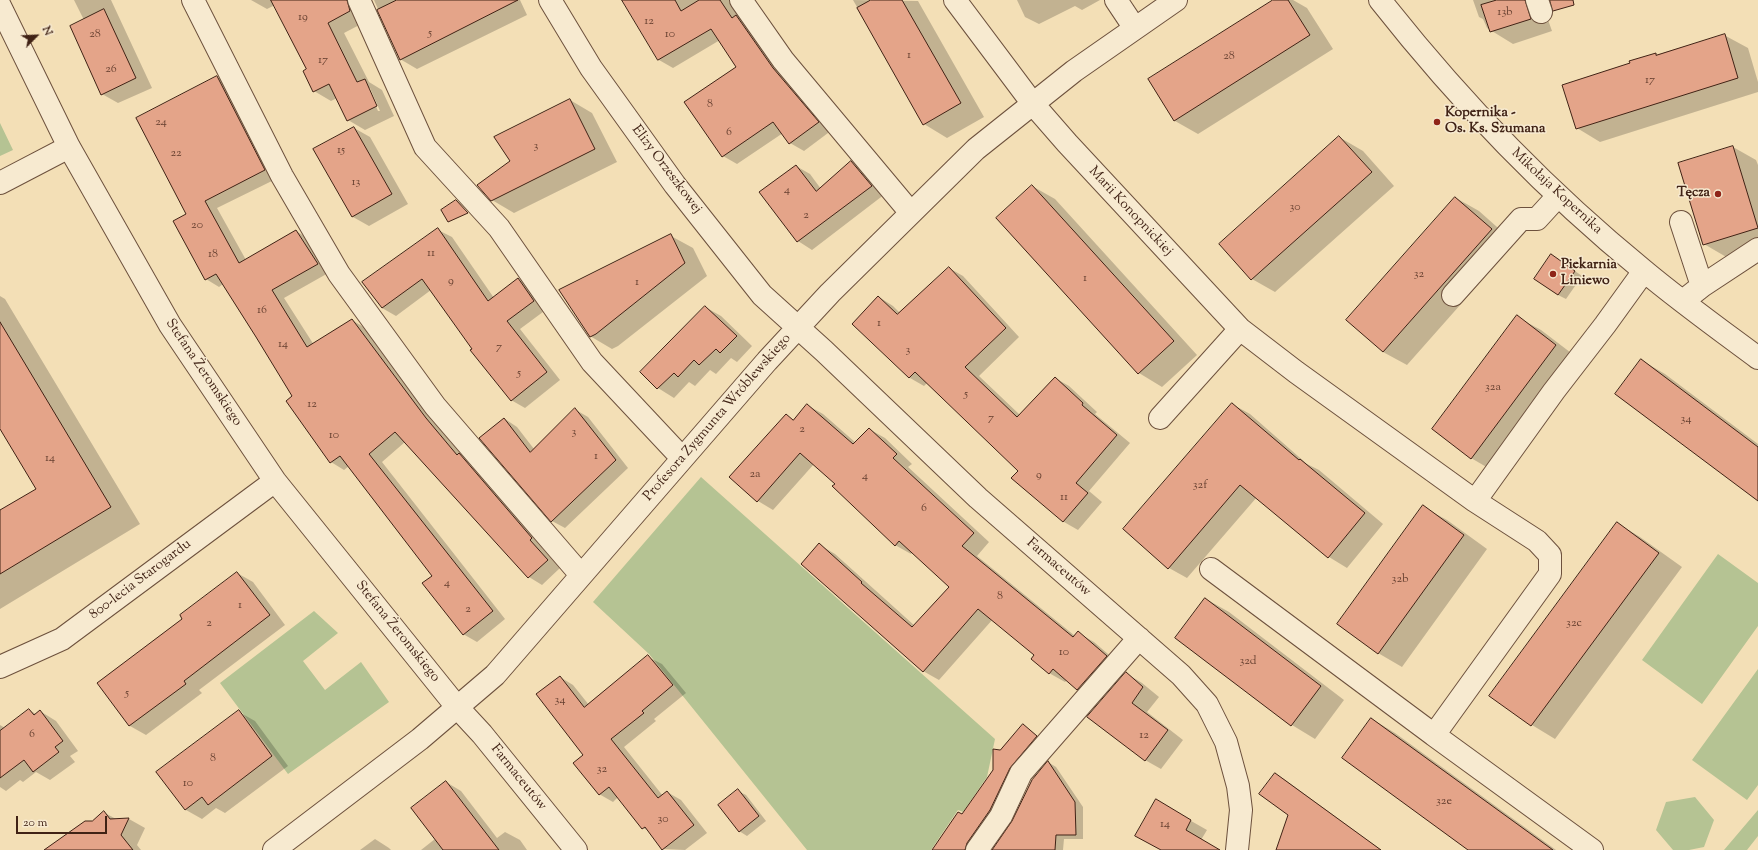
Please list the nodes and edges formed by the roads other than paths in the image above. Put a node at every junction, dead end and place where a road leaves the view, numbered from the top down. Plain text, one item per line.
1 (193, 0) edge
2 (359, 0) edge
3 (550, 0) edge
4 (740, 0) edge
5 (955, 0) edge
6 (1116, 0) edge
7 (1176, 0) edge
8 (1380, 0) edge
9 (0, 6) edge
10 (1134, 27) junction
11 (1033, 104) junction
12 (69, 147) junction
13 (0, 183) edge
14 (1558, 196) junction
15 (911, 213) junction
16 (1681, 222) dead end
17 (1758, 249) edge
18 (1644, 271) junction
19 (1702, 286) junction
20 (1453, 295) dead end
21 (1683, 301) junction
22 (798, 328) junction
23 (1240, 329) junction
24 (1758, 358) edge
25 (1160, 418) dead end
26 (682, 458) junction
27 (275, 481) junction
28 (1476, 501) junction
29 (1211, 569) dead end
30 (581, 575) junction
31 (1139, 638) junction
32 (0, 667) edge
33 (457, 706) junction
34 (1434, 735) junction
35 (274, 850) edge
36 (576, 850) edge
37 (978, 850) edge
38 (1237, 850) edge
39 (1592, 850) edge

1 - 30 street
2 - 26 street
3 - 22 street, Elizy Orzeszkowej
4 - 15 street
5 - 11 street, Marii Konopnickiej
6 - 10 street
7 - 10 street, Profesora Zygmunta Wróblewskiego
8 - 14 street, Mikołaja Kopernika
9 - 12 street, Stefana Żeromskiego
10 - 11 street, Profesora Zygmunta Wróblewskiego
11 - 15 street, Profesora Zygmunta Wróblewskiego
11 - 23 street, Marii Konopnickiej
12 - 13 street
12 - 27 street, Stefana Żeromskiego
14 - 18 street, Mikołaja Kopernika
14 - 20 street
15 - 22 street, Profesora Zygmunta Wróblewskiego
16 - 19 street
17 - 19 street
18 - 21 street, Mikołaja Kopernika
18 - 28 street
19 - 21 street
21 - 24 street, Mikołaja Kopernika
22 - 26 street, Profesora Zygmunta Wróblewskiego
22 - 31 street, Farmaceutów
23 - 25 street
23 - 28 street, Marii Konopnickiej
26 - 30 street, Profesora Zygmunta Wróblewskiego
27 - 32 street, 800-lecia Starogardu
27 - 33 street, Stefana Żeromskiego
28 - 34 street, Marii Konopnickiej
29 - 34 street
30 - 33 street, Profesora Zygmunta Wróblewskiego
31 - 37 street
31 - 38 street, Farmaceutów
33 - 35 street, Profesora Zygmunta Wróblewskiego
33 - 36 street, Farmaceutów
34 - 39 street

